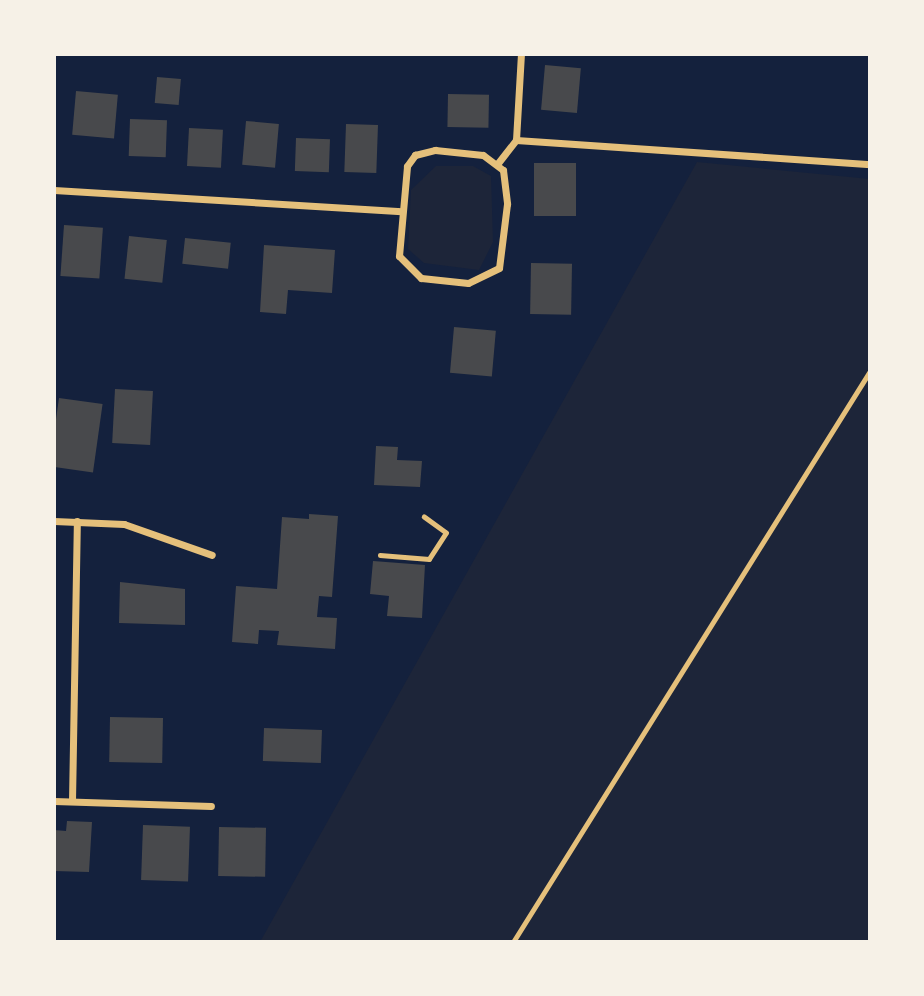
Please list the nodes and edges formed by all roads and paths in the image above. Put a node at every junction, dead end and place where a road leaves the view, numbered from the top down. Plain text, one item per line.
1 (521, 54) edge
2 (516, 140) junction
3 (498, 163) junction
4 (870, 164) edge
5 (54, 190) edge
6 (401, 211) junction
7 (870, 371) edge
8 (424, 517) dead end
9 (54, 521) edge
10 (77, 522) junction
11 (212, 555) dead end
12 (380, 555) dead end
13 (54, 802) edge
14 (72, 802) junction
15 (211, 806) dead end
16 (513, 942) edge

1 - 2 street
2 - 3 street
2 - 4 street
3 - 6 street
3 - 6 street
5 - 6 street
7 - 16 lane
8 - 12 path
9 - 10 street
10 - 11 street
10 - 14 street
13 - 14 street
14 - 15 street

